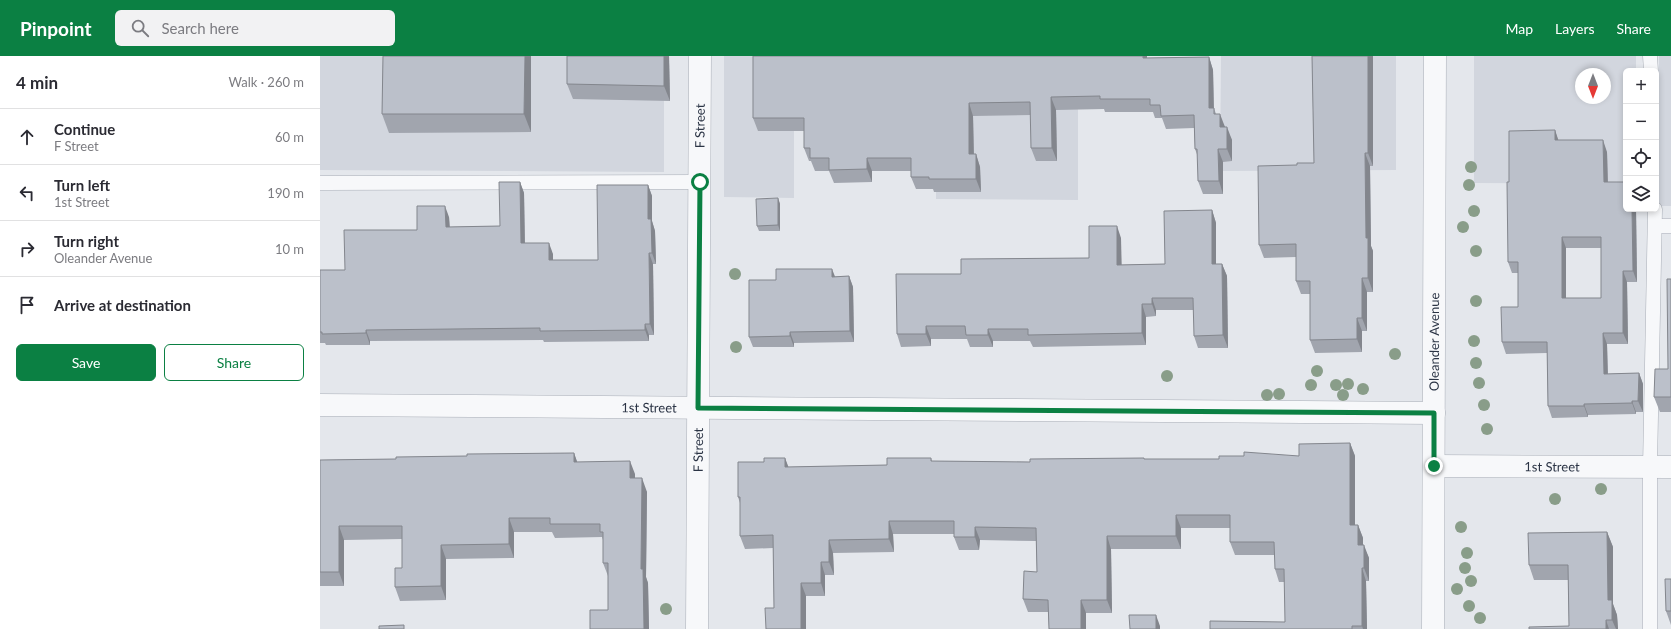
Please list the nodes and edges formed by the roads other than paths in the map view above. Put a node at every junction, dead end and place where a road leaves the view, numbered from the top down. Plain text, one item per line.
1 (700, 56) edge
2 (1435, 56) edge
3 (1650, 56) edge
4 (1651, 68) edge
5 (700, 182) junction
6 (320, 183) edge
7 (1655, 212) edge
8 (1656, 226) junction
9 (1671, 226) edge
10 (320, 405) edge
11 (698, 408) junction
12 (1434, 413) junction
13 (1434, 466) junction
14 (1660, 467) edge
15 (697, 629) edge
16 (1433, 629) edge
17 (1650, 629) edge

1 - 5 street, F Street
2 - 12 street, Oleander Avenue
3 - 4 lane
5 - 6 lane
5 - 11 street, F Street
7 - 8 lane
8 - 9 lane
8 - 14 lane
10 - 11 street, 1st Street
11 - 12 street, 1st Street
11 - 15 street, F Street
12 - 13 street, Oleander Avenue
13 - 14 street, 1st Street
13 - 16 street, Oleander Avenue
14 - 17 lane

